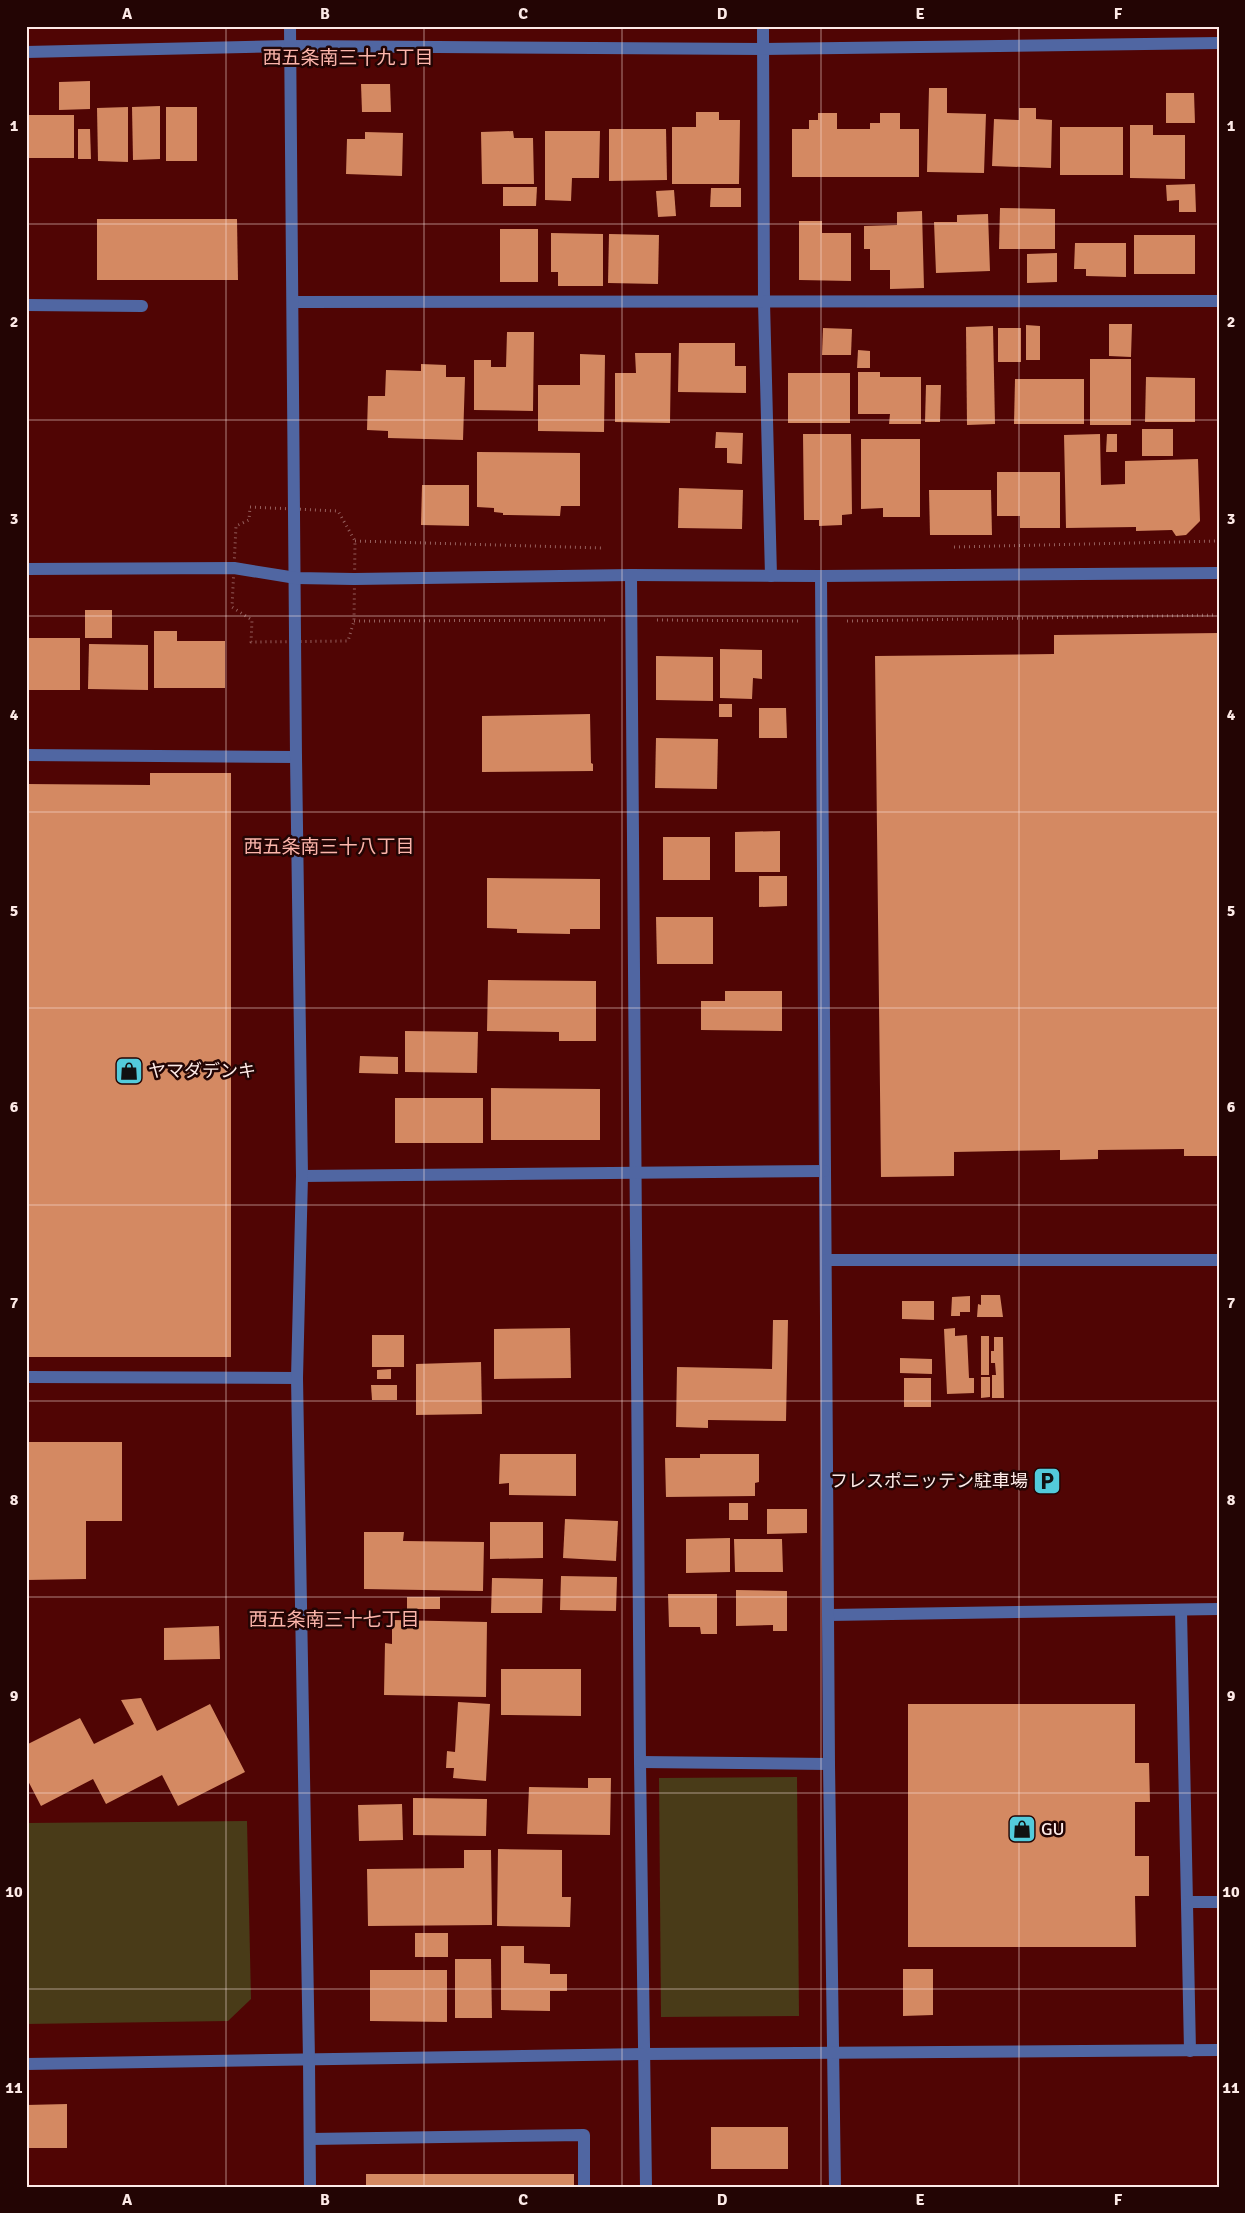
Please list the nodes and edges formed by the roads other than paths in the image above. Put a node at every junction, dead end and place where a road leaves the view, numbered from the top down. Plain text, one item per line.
1 (290, 26) edge
2 (763, 26) edge
3 (1219, 43) edge
4 (290, 46) junction
5 (763, 49) junction
6 (26, 52) edge
7 (293, 302) junction
8 (764, 302) junction
9 (1219, 302) edge
10 (26, 305) edge
11 (142, 306) dead end
12 (26, 569) edge
13 (1219, 573) edge
14 (631, 575) junction
15 (771, 576) junction
16 (821, 576) junction
17 (296, 578) junction
18 (26, 755) edge
19 (296, 757) junction
20 (824, 1171) junction
21 (636, 1172) junction
22 (302, 1176) junction
23 (826, 1260) junction
24 (1219, 1260) edge
25 (26, 1377) edge
26 (298, 1378) junction
27 (1219, 1609) edge
28 (1181, 1610) junction
29 (829, 1615) junction
30 (640, 1762) junction
31 (828, 1764) junction
32 (1187, 1902) junction
33 (1219, 1902) edge
34 (1219, 2050) edge
35 (1190, 2051) junction
36 (644, 2054) junction
37 (834, 2054) junction
38 (310, 2060) junction
39 (26, 2064) edge
40 (310, 2139) junction
41 (310, 2187) edge
42 (584, 2187) edge
43 (646, 2187) edge
44 (836, 2187) edge

1 - 4 street
2 - 5 street
3 - 5 street
4 - 5 street
4 - 6 street
4 - 7 street
5 - 8 street
7 - 8 street
7 - 17 street
8 - 9 street
8 - 15 street
10 - 11 street
12 - 17 street
13 - 16 street
14 - 15 street
14 - 17 street
14 - 21 street
15 - 16 street
16 - 20 street
17 - 19 street
18 - 19 street
19 - 22 street
20 - 21 street
20 - 23 street
21 - 22 street
21 - 30 street
22 - 26 street
23 - 24 street
23 - 29 street
25 - 26 street
26 - 38 street
27 - 28 street
28 - 29 street
28 - 32 street
29 - 31 street
30 - 31 street
30 - 36 street
31 - 37 street
32 - 33 street
32 - 35 street
34 - 35 street
35 - 37 street
36 - 37 street
36 - 38 street
36 - 43 street
37 - 44 street
38 - 39 street
38 - 40 street
40 - 41 street
40 - 42 street

